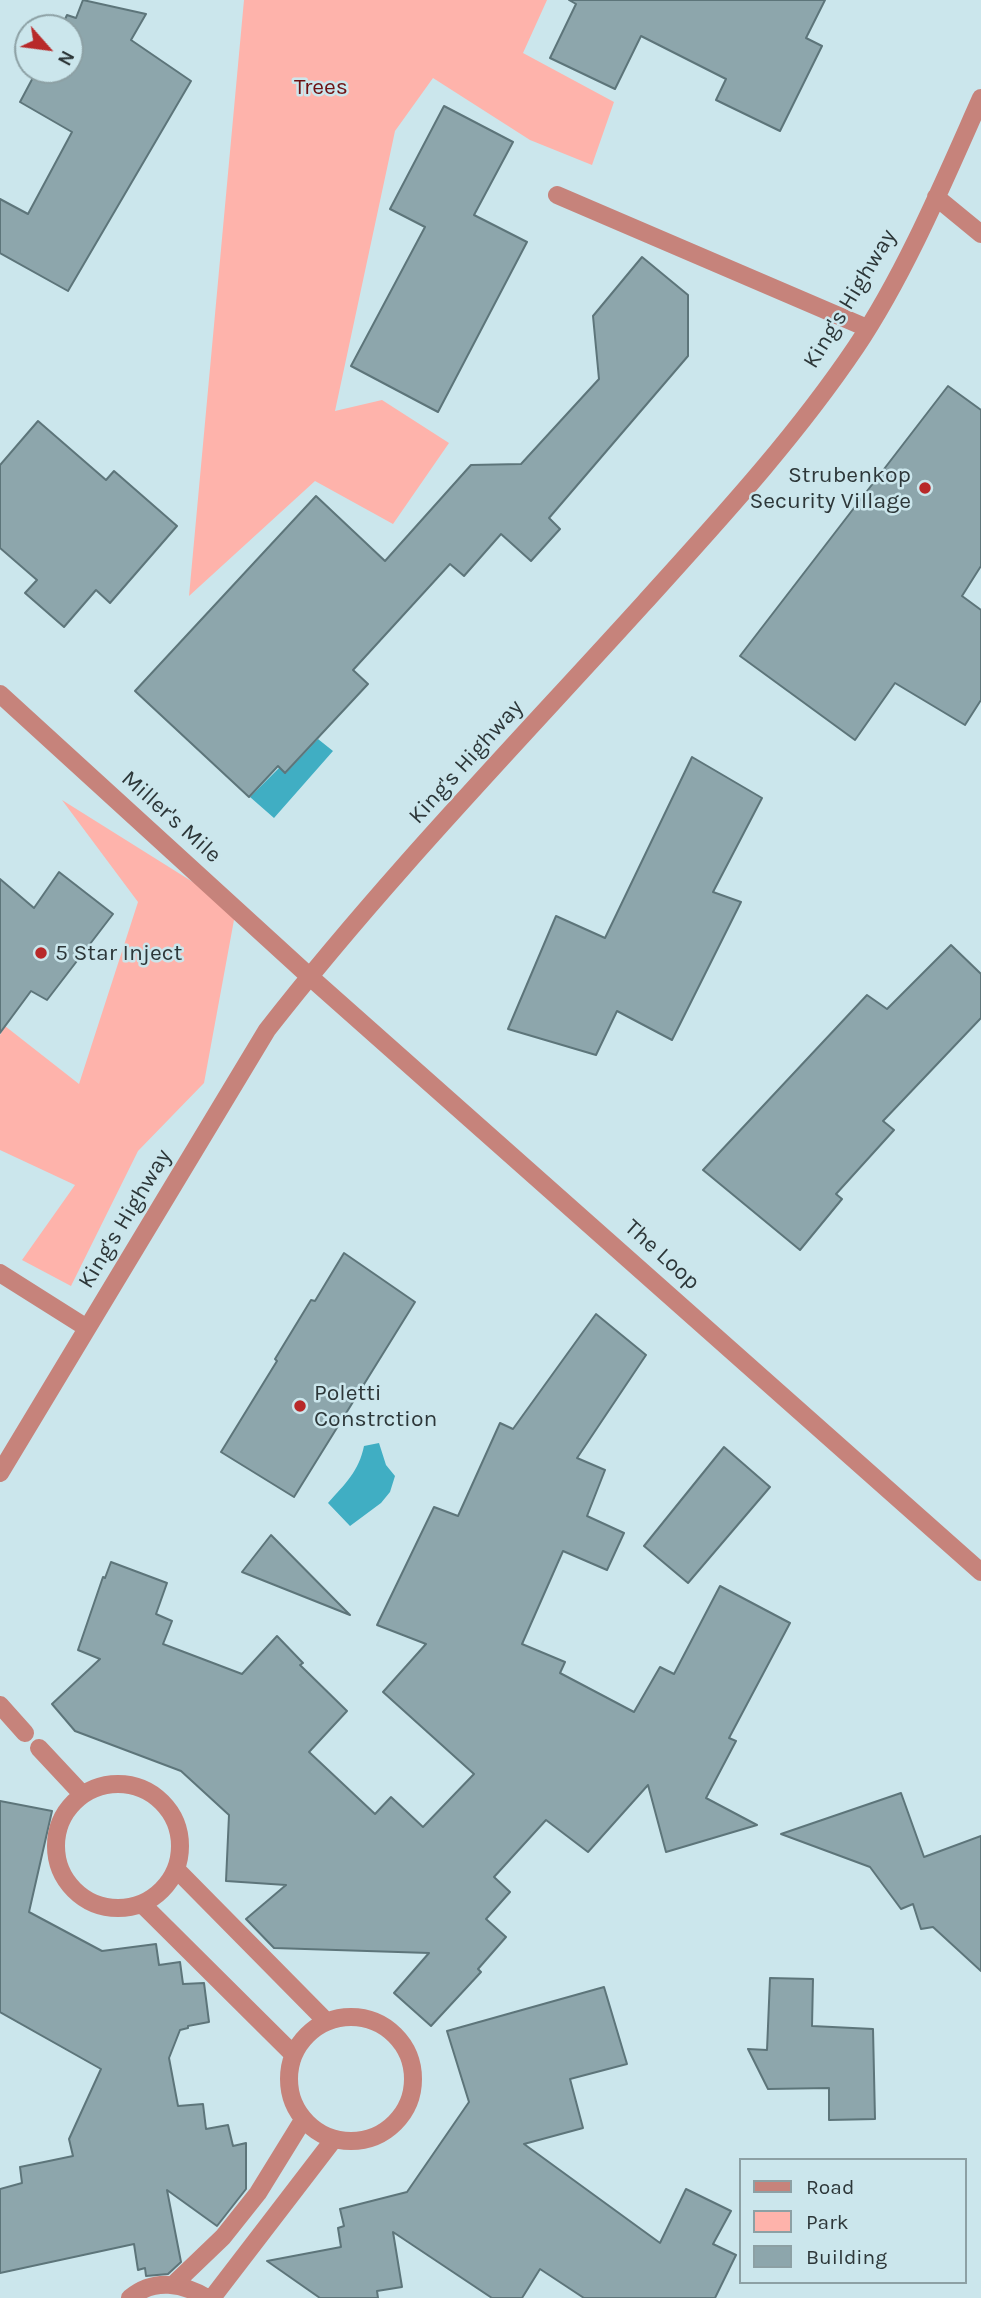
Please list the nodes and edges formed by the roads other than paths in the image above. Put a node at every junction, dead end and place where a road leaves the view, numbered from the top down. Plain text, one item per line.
1 (981, 98) edge
2 (557, 195) dead end
3 (936, 197) junction
4 (981, 234) edge
5 (867, 328) junction
6 (0, 694) edge
7 (309, 976) junction
8 (0, 1273) edge
9 (87, 1328) junction
10 (0, 1473) edge
11 (981, 1573) edge
12 (0, 1705) edge
13 (25, 1733) dead end
14 (39, 1748) dead end
15 (82, 1794) junction
16 (177, 1869) junction
17 (142, 1904) junction
18 (326, 2021) junction
19 (293, 2054) junction
20 (303, 2119) junction
21 (334, 2139) junction
22 (174, 2284) junction
23 (130, 2298) edge
24 (210, 2298) edge

1 - 3 street, King's Highway
2 - 5 street
3 - 4 street
3 - 5 street, King's Highway
5 - 7 street, King's Highway
6 - 7 street, Miller's Mile
7 - 9 street, King's Highway
7 - 11 street, The Loop
8 - 9 street
9 - 10 street, King's Highway
12 - 13 street
14 - 15 street
15 - 16 street
15 - 17 street
16 - 17 street
16 - 18 street
17 - 19 street
18 - 19 street
18 - 21 street
19 - 20 street
20 - 21 street
20 - 22 street
21 - 24 street
22 - 23 street
22 - 24 street

